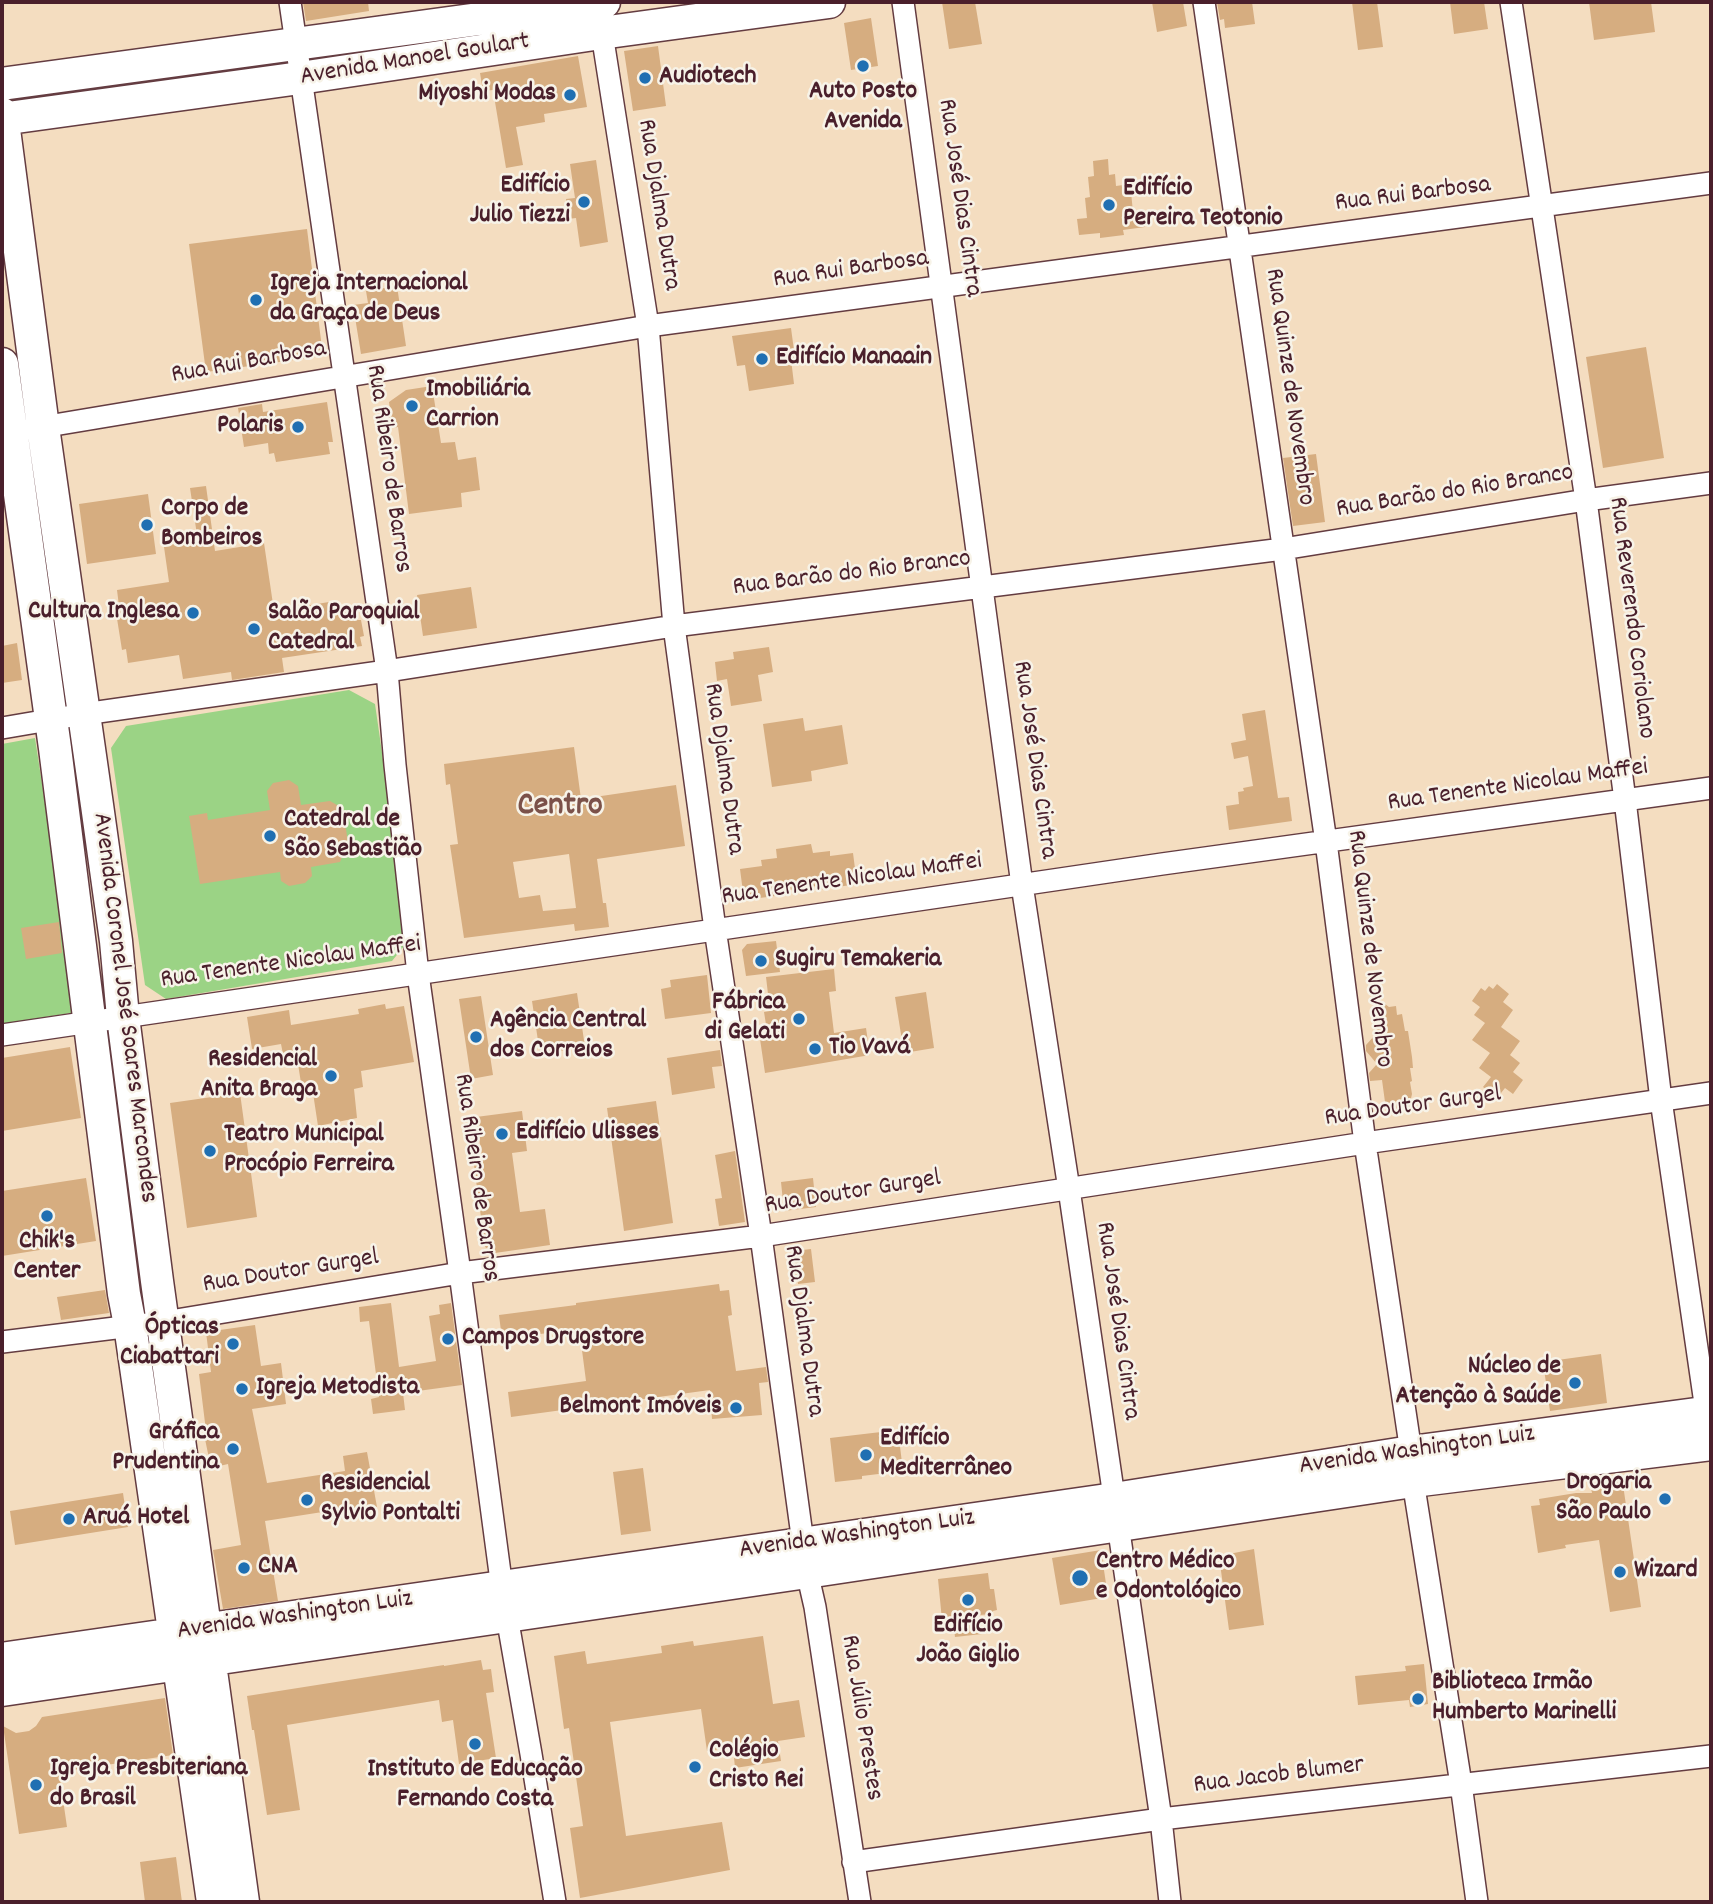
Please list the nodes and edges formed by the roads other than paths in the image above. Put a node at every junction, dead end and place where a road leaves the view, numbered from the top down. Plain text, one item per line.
1 (290, 2) edge
2 (829, 2) edge
3 (903, 2) edge
4 (1204, 2) edge
5 (1511, 2) edge
6 (600, 10) edge
7 (296, 43) junction
8 (300, 78) junction
9 (2, 84) edge
10 (2, 114) edge
11 (2, 119) edge
12 (1711, 183) edge
13 (1541, 207) junction
14 (1239, 246) junction
15 (942, 287) junction
16 (648, 326) junction
17 (2, 364) edge
18 (346, 376) junction
19 (43, 427) junction
20 (7, 433) edge
21 (1711, 483) edge
22 (1586, 500) junction
23 (1283, 549) junction
24 (981, 586) junction
25 (674, 626) junction
26 (387, 671) junction
27 (84, 714) junction
28 (51, 720) junction
29 (2, 728) edge
30 (1711, 788) edge
31 (1625, 800) junction
32 (1326, 842) junction
33 (1021, 885) junction
34 (715, 929) junction
35 (418, 974) junction
36 (122, 1017) junction
37 (89, 1021) junction
38 (2, 1035) edge
39 (1711, 1093) edge
40 (1661, 1100) junction
41 (1365, 1143) junction
42 (1069, 1189) junction
43 (761, 1236) junction
44 (460, 1273) junction
45 (164, 1322) junction
46 (130, 1325) junction
47 (2, 1342) edge
48 (1709, 1412) edge
49 (1711, 1444) edge
50 (1711, 1451) edge
51 (1412, 1466) junction
52 (1116, 1511) junction
53 (805, 1558) junction
54 (504, 1602) junction
55 (192, 1648) junction
56 (2, 1659) edge
57 (2, 1690) edge
58 (1711, 1756) edge
59 (1461, 1784) junction
60 (1161, 1819) junction
61 (853, 1863) junction
62 (213, 1902) edge
63 (243, 1902) edge
64 (555, 1902) edge
65 (860, 1902) edge
66 (1170, 1902) edge
67 (1477, 1902) edge

1 - 7 street, Rua Ribeiro de Barros
2 - 6 main road, Avenida Manoel Goulart
3 - 15 street, Rua José Dias Cintra
4 - 14 street, Rua Quinze de Novembro
5 - 13 street, Rua Reverendo Coriolano
6 - 7 main road, Avenida Manoel Goulart
6 - 8 main road, Avenida Manoel Goulart
6 - 16 street, Rua Djalma Dutra
7 - 8 street, Rua Ribeiro de Barros
7 - 9 main road, Avenida Manoel Goulart
8 - 11 main road, Avenida Manoel Goulart
8 - 18 street, Rua Ribeiro de Barros
10 - 11 main road, Avenida Coronel José Soares Marcondes
11 - 19 main road, Avenida Coronel José Soares Marcondes
12 - 13 street, Rua Rui Barbosa
13 - 14 street, Rua Rui Barbosa
13 - 22 street, Rua Reverendo Coriolano
14 - 15 street, Rua Rui Barbosa
14 - 23 street, Rua Quinze de Novembro
15 - 16 street, Rua Rui Barbosa
15 - 24 street, Rua José Dias Cintra
16 - 18 street, Rua Rui Barbosa
16 - 25 street, Rua Djalma Dutra
17 - 20 main road, Avenida Coronel José Soares Marcondes
18 - 19 street, Rua Rui Barbosa
18 - 26 street, Rua Ribeiro de Barros
19 - 20 street, Rua Rui Barbosa
19 - 27 main road, Avenida Coronel José Soares Marcondes
20 - 28 main road, Avenida Coronel José Soares Marcondes
21 - 22 street, Rua Barão do Rio Branco
22 - 23 street, Rua Barão do Rio Branco
22 - 31 street, Rua Reverendo Coriolano
23 - 24 street, Rua Barão do Rio Branco
23 - 32 street, Rua Quinze de Novembro
24 - 25 street, Rua Barão do Rio Branco
24 - 33 street, Rua José Dias Cintra
25 - 26 street, Rua Barão do Rio Branco
25 - 34 street, Rua Djalma Dutra
26 - 27 street, Rua Barão do Rio Branco
26 - 35 street, Rua Ribeiro de Barros
27 - 28 street, Rua Barão do Rio Branco
27 - 36 main road, Avenida Coronel José Soares Marcondes
28 - 29 street, Rua Barão do Rio Branco
28 - 37 main road, Avenida Coronel José Soares Marcondes
30 - 31 street, Rua Tenente Nicolau Maffei
31 - 32 street, Rua Tenente Nicolau Maffei
31 - 40 street, Rua Reverendo Coriolano
32 - 33 street, Rua Tenente Nicolau Maffei
32 - 41 street, Rua Quinze de Novembro
33 - 34 street, Rua Tenente Nicolau Maffei
33 - 42 street, Rua José Dias Cintra
34 - 35 street, Rua Tenente Nicolau Maffei
34 - 43 street, Rua Djalma Dutra
35 - 36 street, Rua Tenente Nicolau Maffei
35 - 44 street, Rua Ribeiro de Barros
36 - 37 street, Rua Tenente Nicolau Maffei
36 - 45 main road, Avenida Coronel José Soares Marcondes
37 - 38 street, Rua Tenente Nicolau Maffei
37 - 46 main road, Avenida Coronel José Soares Marcondes
39 - 40 street, Rua Doutor Gurgel
40 - 41 street, Rua Doutor Gurgel
40 - 48 street, Rua Reverendo Coriolano
41 - 42 street, Rua Doutor Gurgel
41 - 51 street, Rua Quinze de Novembro
42 - 43 street, Rua Doutor Gurgel
42 - 52 street, Rua José Dias Cintra
43 - 44 street, Rua Doutor Gurgel
43 - 53 street, Rua Djalma Dutra
44 - 45 street, Rua Doutor Gurgel
44 - 54 street, Rua Ribeiro de Barros
45 - 46 street, Rua Doutor Gurgel
45 - 55 main road, Avenida Coronel José Soares Marcondes
46 - 47 street, Rua Doutor Gurgel
46 - 55 main road, Avenida Coronel José Soares Marcondes
48 - 49 street, Rua Reverendo Coriolano
48 - 51 main road, Avenida Washington Luiz
49 - 50 street, Rua Reverendo Coriolano
49 - 51 main road, Avenida Washington Luiz
51 - 52 main road, Avenida Washington Luiz
51 - 59 street, Rua Quinze de Novembro
52 - 53 main road, Avenida Washington Luiz
52 - 60 street, Rua José Dias Cintra
53 - 54 main road, Avenida Washington Luiz
53 - 61 street, Rua Júlio Prestes
54 - 55 main road, Avenida Washington Luiz
54 - 64 street, Rua Ribeiro de Barros
55 - 56 main road, Avenida Washington Luiz
55 - 57 main road, Avenida Washington Luiz
55 - 62 main road, Avenida Coronel José Soares Marcondes
55 - 63 main road, Avenida Coronel José Soares Marcondes
58 - 59 street, Rua Jacob Blumer
59 - 60 street, Rua Jacob Blumer
59 - 67 street, Rua Quinze de Novembro
60 - 61 street, Rua Jacob Blumer
60 - 66 street, Rua José Dias Cintra
61 - 65 street, Rua Júlio Prestes

